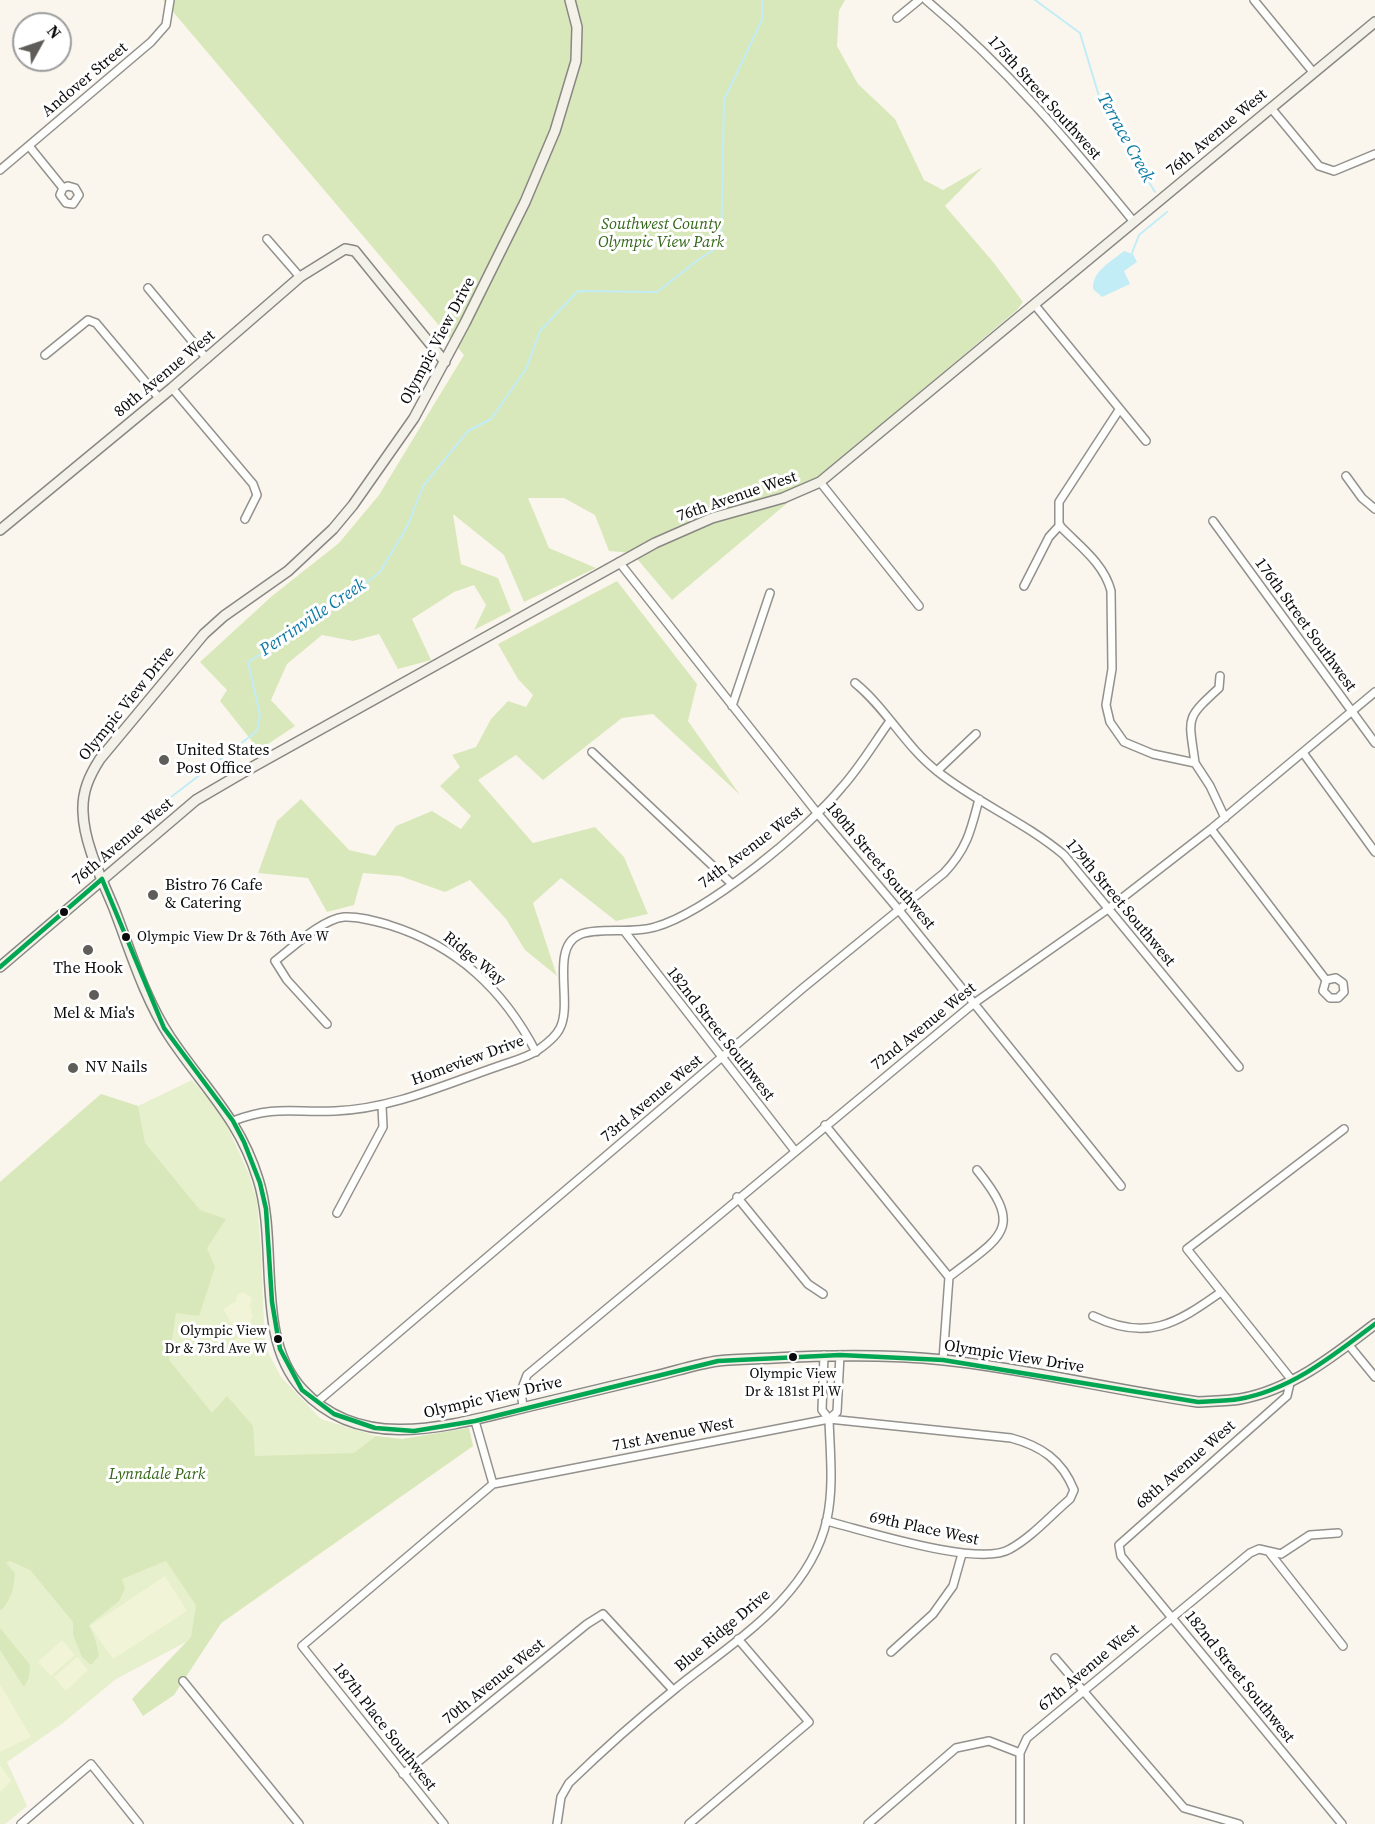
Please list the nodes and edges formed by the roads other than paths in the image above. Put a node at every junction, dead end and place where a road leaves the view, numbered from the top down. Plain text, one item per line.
1 (170, 0) edge
2 (570, 0) edge
3 (919, 0) edge
4 (926, 0) edge
5 (1254, 0) edge
6 (897, 18) dead end
7 (1375, 22) edge
8 (1313, 72) junction
9 (1271, 108) junction
10 (29, 146) junction
11 (1375, 154) edge
12 (0, 170) edge
13 (63, 188) dead end
14 (1134, 222) junction
15 (267, 239) dead end
16 (300, 277) junction
17 (148, 288) dead end
18 (1034, 304) junction
19 (45, 355) dead end
20 (207, 359) junction
21 (445, 362) junction
22 (172, 388) junction
23 (159, 398) junction
24 (1119, 410) junction
25 (1146, 441) dead end
26 (1346, 476) dead end
27 (820, 482) junction
28 (1375, 509) edge
29 (245, 519) dead end
30 (1213, 521) dead end
31 (1060, 525) junction
32 (0, 530) edge
33 (619, 562) junction
34 (1024, 586) dead end
35 (770, 593) dead end
36 (919, 606) dead end
37 (1220, 676) dead end
38 (855, 683) dead end
39 (1375, 692) edge
40 (732, 706) junction
41 (1351, 712) junction
42 (890, 721) junction
43 (976, 734) dead end
44 (1375, 744) edge
45 (592, 752) dead end
46 (1304, 754) junction
47 (1195, 763) junction
48 (937, 771) junction
49 (979, 799) junction
50 (818, 814) junction
51 (1225, 818) junction
52 (1211, 829) junction
53 (1375, 852) edge
54 (102, 879) junction
55 (732, 884) junction
56 (898, 909) junction
57 (1108, 909) junction
58 (625, 932) junction
59 (0, 967) edge
60 (1326, 980) dead end
61 (973, 1004) junction
62 (327, 1024) dead end
63 (536, 1052) junction
64 (721, 1058) junction
65 (1239, 1067) dead end
66 (382, 1106) junction
67 (233, 1121) junction
68 (825, 1125) junction
69 (1344, 1129) dead end
70 (795, 1151) junction
71 (976, 1170) dead end
72 (1121, 1186) dead end
73 (737, 1197) junction
74 (337, 1213) dead end
75 (949, 1277) junction
76 (1221, 1292) junction
77 (823, 1294) dead end
78 (1093, 1316) dead end
79 (1375, 1324) edge
80 (1348, 1344) junction
81 (840, 1354) junction
82 (824, 1355) junction
83 (943, 1360) junction
84 (1375, 1377) edge
85 (1291, 1379) junction
86 (317, 1402) junction
87 (523, 1407) junction
88 (829, 1419) junction
89 (475, 1421) junction
90 (493, 1484) junction
91 (1071, 1499) joint
92 (826, 1521) junction
93 (1338, 1533) dead end
94 (1119, 1545) joint
95 (1269, 1552) junction
96 (962, 1554) junction
97 (1172, 1616) junction
98 (738, 1639) junction
99 (302, 1646) joint
100 (1343, 1646) dead end
101 (891, 1652) dead end
102 (1055, 1658) dead end
103 (183, 1681) dead end
104 (673, 1690) junction
105 (1081, 1692) junction
106 (1020, 1753) junction
107 (404, 1774) junction
108 (21, 1824) edge
109 (139, 1824) edge
110 (299, 1824) edge
111 (444, 1824) edge
112 (557, 1824) edge
113 (689, 1824) edge
114 (868, 1824) edge
115 (1020, 1824) edge
116 (1239, 1824) edge
117 (1342, 1824) edge

1 - 10 street, Andover Street
2 - 21 main road, Olympic View Drive
3 - 6 street
4 - 14 street, 175th Street Southwest
5 - 8 street
7 - 8 main road, 76th Avenue West
8 - 9 main road, 76th Avenue West
9 - 11 street
9 - 14 main road, 76th Avenue West
10 - 12 street, Andover Street
10 - 13 street
14 - 18 main road, 76th Avenue West
15 - 16 street
16 - 20 main road, 80th Avenue West
16 - 21 main road, 80th Avenue West
17 - 20 street
18 - 24 street
18 - 27 main road, 76th Avenue West
19 - 23 street
20 - 22 main road, 80th Avenue West
21 - 54 main road, Olympic View Drive
22 - 23 main road, 80th Avenue West
22 - 29 street
23 - 32 main road, 80th Avenue West
24 - 25 street
24 - 31 street
26 - 28 street
27 - 33 main road, 76th Avenue West
27 - 36 street
30 - 41 street, 176th Street Southwest
31 - 34 street
31 - 47 street
33 - 40 street, 180th Street Southwest
33 - 54 main road, 76th Avenue West
35 - 40 street
37 - 47 street
38 - 42 street, 179th Street Southwest
39 - 41 street, 72nd Avenue West
40 - 50 street, 180th Street Southwest
41 - 44 street, 176th Street Southwest
41 - 46 street, 72nd Avenue West
42 - 48 street, 179th Street Southwest
42 - 50 street, 74th Avenue West
43 - 48 street
45 - 55 street
46 - 51 street, 72nd Avenue West
46 - 53 street
47 - 51 street
48 - 49 street, 179th Street Southwest
49 - 56 street, 73rd Avenue West
49 - 57 street, 179th Street Southwest
50 - 55 street, 74th Avenue West
50 - 56 street, 180th Street Southwest
51 - 52 street, 72nd Avenue West
52 - 57 street, 72nd Avenue West
52 - 60 street
54 - 59 main road, 76th Avenue West
54 - 67 main road, Olympic View Drive
55 - 58 street, 74th Avenue West
56 - 61 street, 180th Street Southwest
56 - 64 street, 73rd Avenue West
57 - 61 street, 72nd Avenue West
57 - 65 street, 179th Street Southwest
58 - 63 street, Homeview Drive
58 - 64 street, 182nd Street Southwest
61 - 68 street, 72nd Avenue West
61 - 72 street, 180th Street Southwest
62 - 63 street, Ridge Way
63 - 66 street, Homeview Drive
64 - 70 street, 182nd Street Southwest
64 - 86 street, 73rd Avenue West
66 - 67 street, Homeview Drive
66 - 74 street
67 - 86 main road, Olympic View Drive
68 - 70 street, 72nd Avenue West
68 - 75 street
69 - 76 street
70 - 73 street, 72nd Avenue West
71 - 75 street
73 - 77 street
73 - 87 street, 72nd Avenue West
75 - 83 street
76 - 78 street
76 - 85 street
79 - 80 main road, Olympic View Drive
80 - 84 street
80 - 85 main road, Olympic View Drive
81 - 82 main road, Olympic View Drive
81 - 83 main road, Olympic View Drive
81 - 88 street, Blue Ridge Drive
82 - 87 main road, Olympic View Drive
82 - 88 street, Blue Ridge Drive
83 - 85 main road, Olympic View Drive
85 - 94 street, 68th Avenue West
86 - 89 main road, Olympic View Drive
87 - 89 main road, Olympic View Drive
88 - 90 street, 71st Avenue West
88 - 91 street, 71st Avenue West
88 - 92 street, Blue Ridge Drive
89 - 90 street
90 - 99 street, 71st Avenue West
91 - 96 street, 69th Place West
92 - 96 street, 69th Place West
92 - 98 street, Blue Ridge Drive
93 - 95 street, 67th Avenue West
94 - 97 street, 182nd Street Southwest
95 - 97 street, 67th Avenue West
95 - 100 street
96 - 101 street
97 - 105 street, 67th Avenue West
97 - 117 street, 182nd Street Southwest
98 - 104 street, Blue Ridge Drive
98 - 113 street
99 - 107 street, 187th Place Southwest
102 - 105 street
103 - 110 street
104 - 107 street, 70th Avenue West
104 - 112 street, Blue Ridge Drive
105 - 106 street, 67th Avenue West
105 - 116 street
106 - 114 street
106 - 115 street
107 - 111 street, 187th Place Southwest
108 - 109 street

